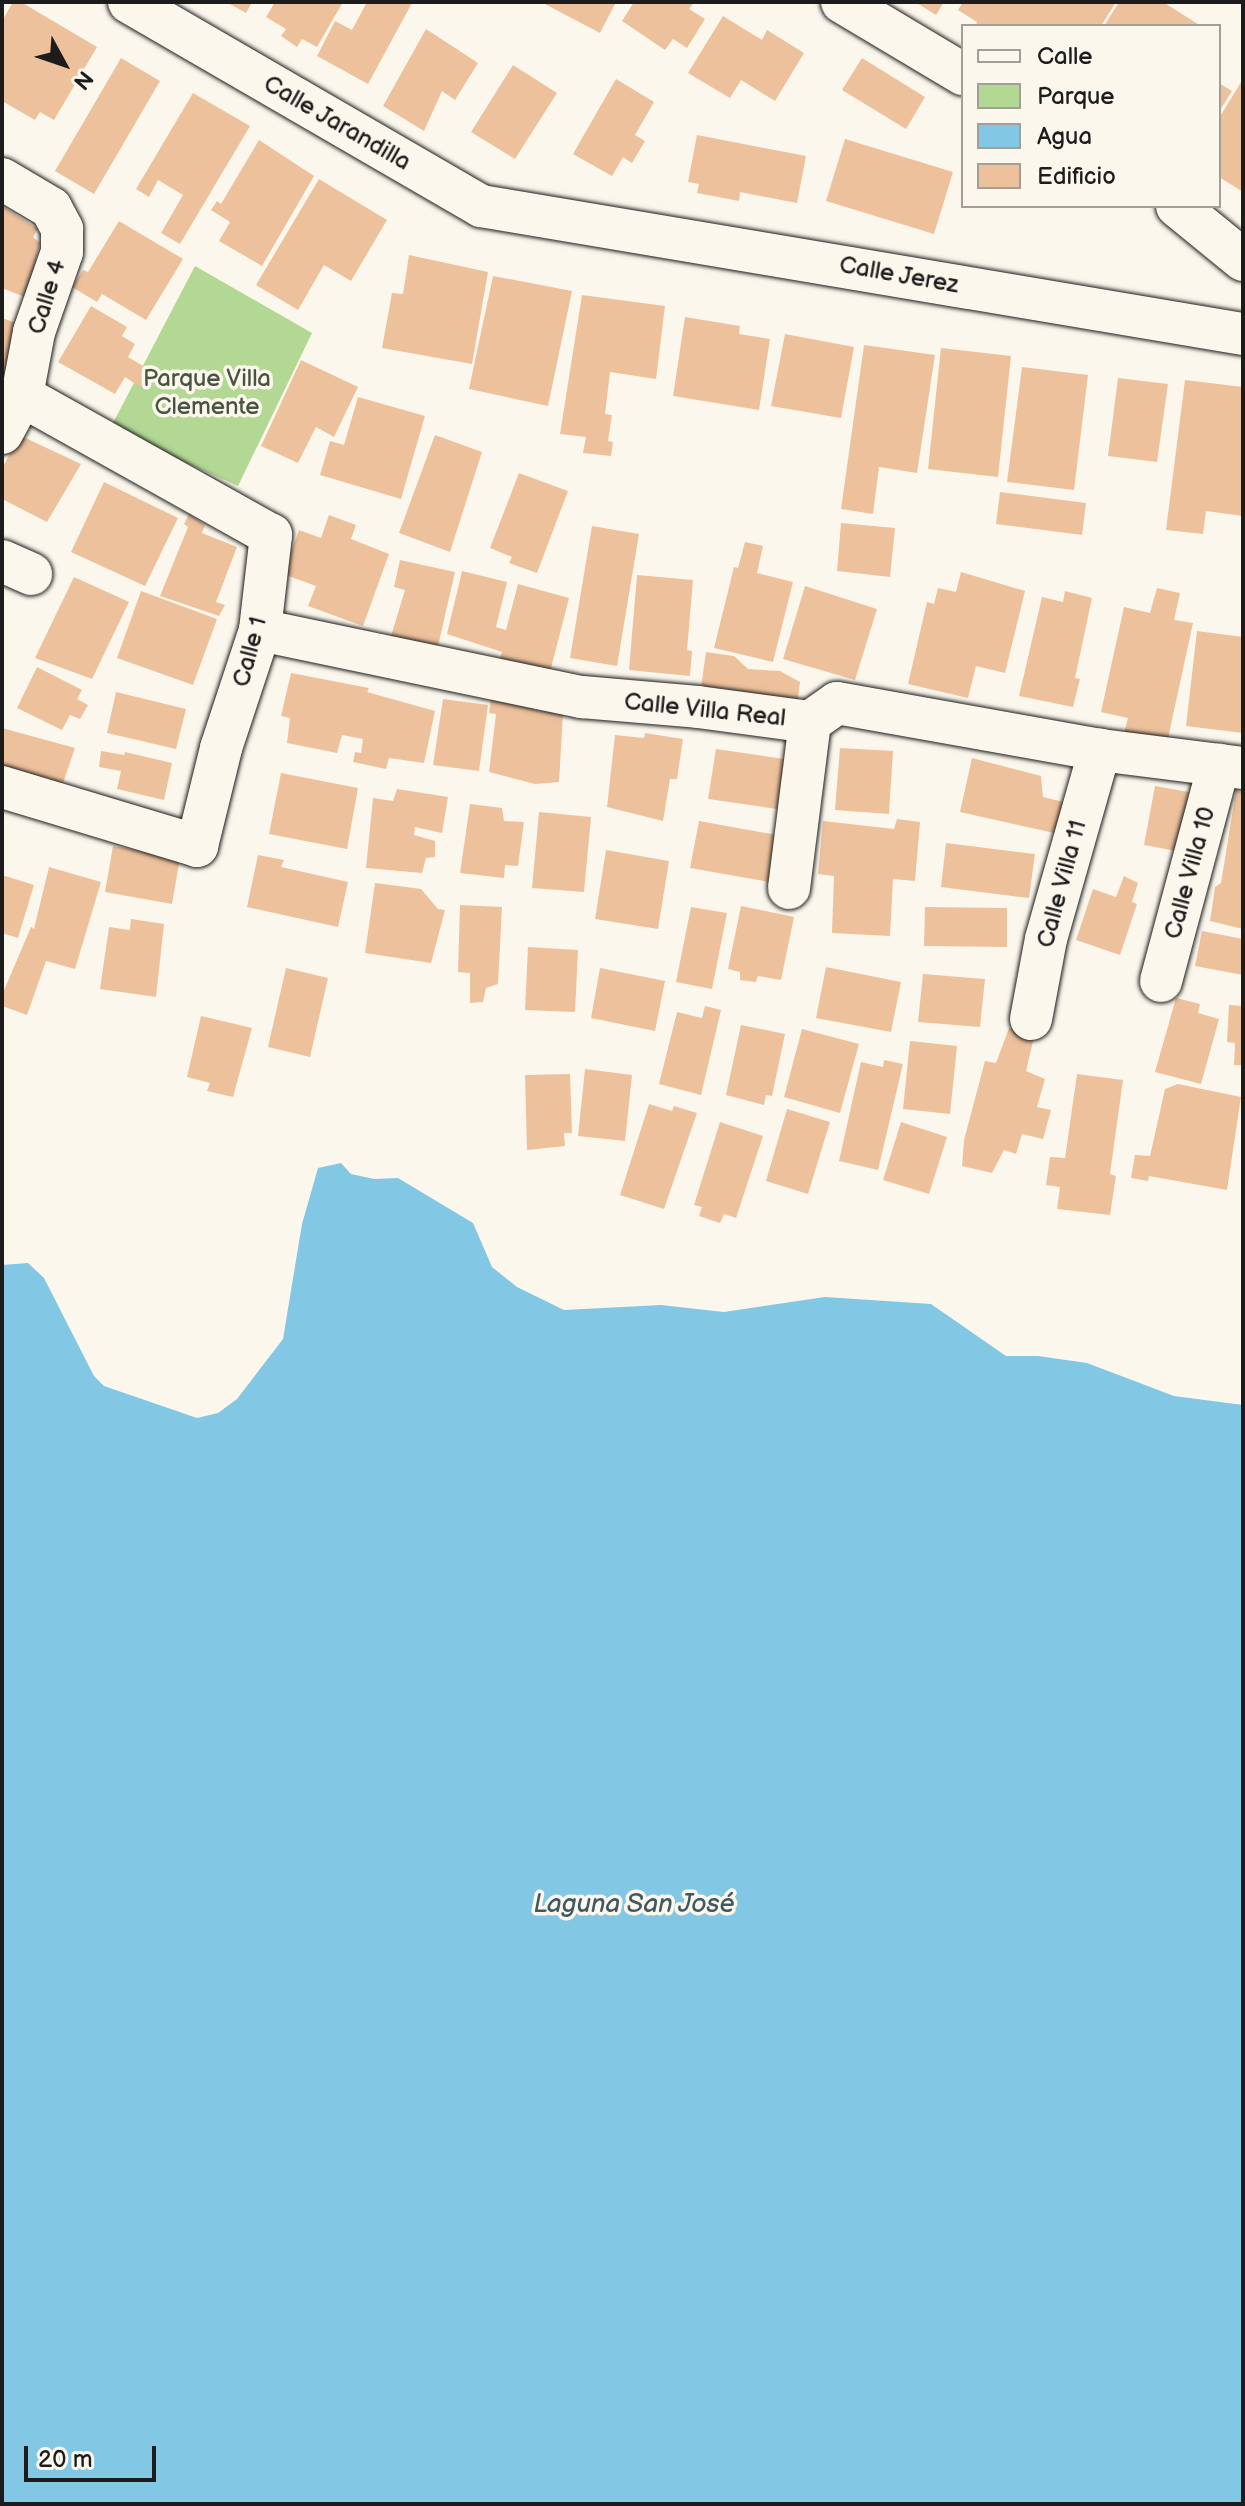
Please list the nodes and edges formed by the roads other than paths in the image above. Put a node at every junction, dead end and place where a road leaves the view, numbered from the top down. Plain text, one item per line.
1 (129, 2) edge
2 (842, 2) edge
3 (961, 73) edge
4 (2, 179) edge
5 (1179, 208) edge
6 (555, 217) joint
7 (1243, 260) edge
8 (1243, 334) edge
9 (22, 396) junction
10 (2, 433) edge
11 (260, 630) junction
12 (810, 722) junction
13 (1100, 750) junction
14 (1231, 766) edge
15 (2, 787) edge
16 (789, 888) dead end
17 (1161, 981) dead end
18 (1031, 1019) dead end

1 - 6 street, Calle Jarandilla
2 - 3 street
4 - 9 street, Calle 4
5 - 7 street
6 - 8 street, Calle Jerez
9 - 10 street, Calle 4
9 - 11 street, Calle 1
11 - 12 street, Calle Villa Real
11 - 15 street, Calle 1
12 - 13 street, Calle Villa Real
12 - 16 street
13 - 14 street, Calle Villa Real
13 - 18 street, Calle Villa 11
14 - 17 street, Calle Villa 10

